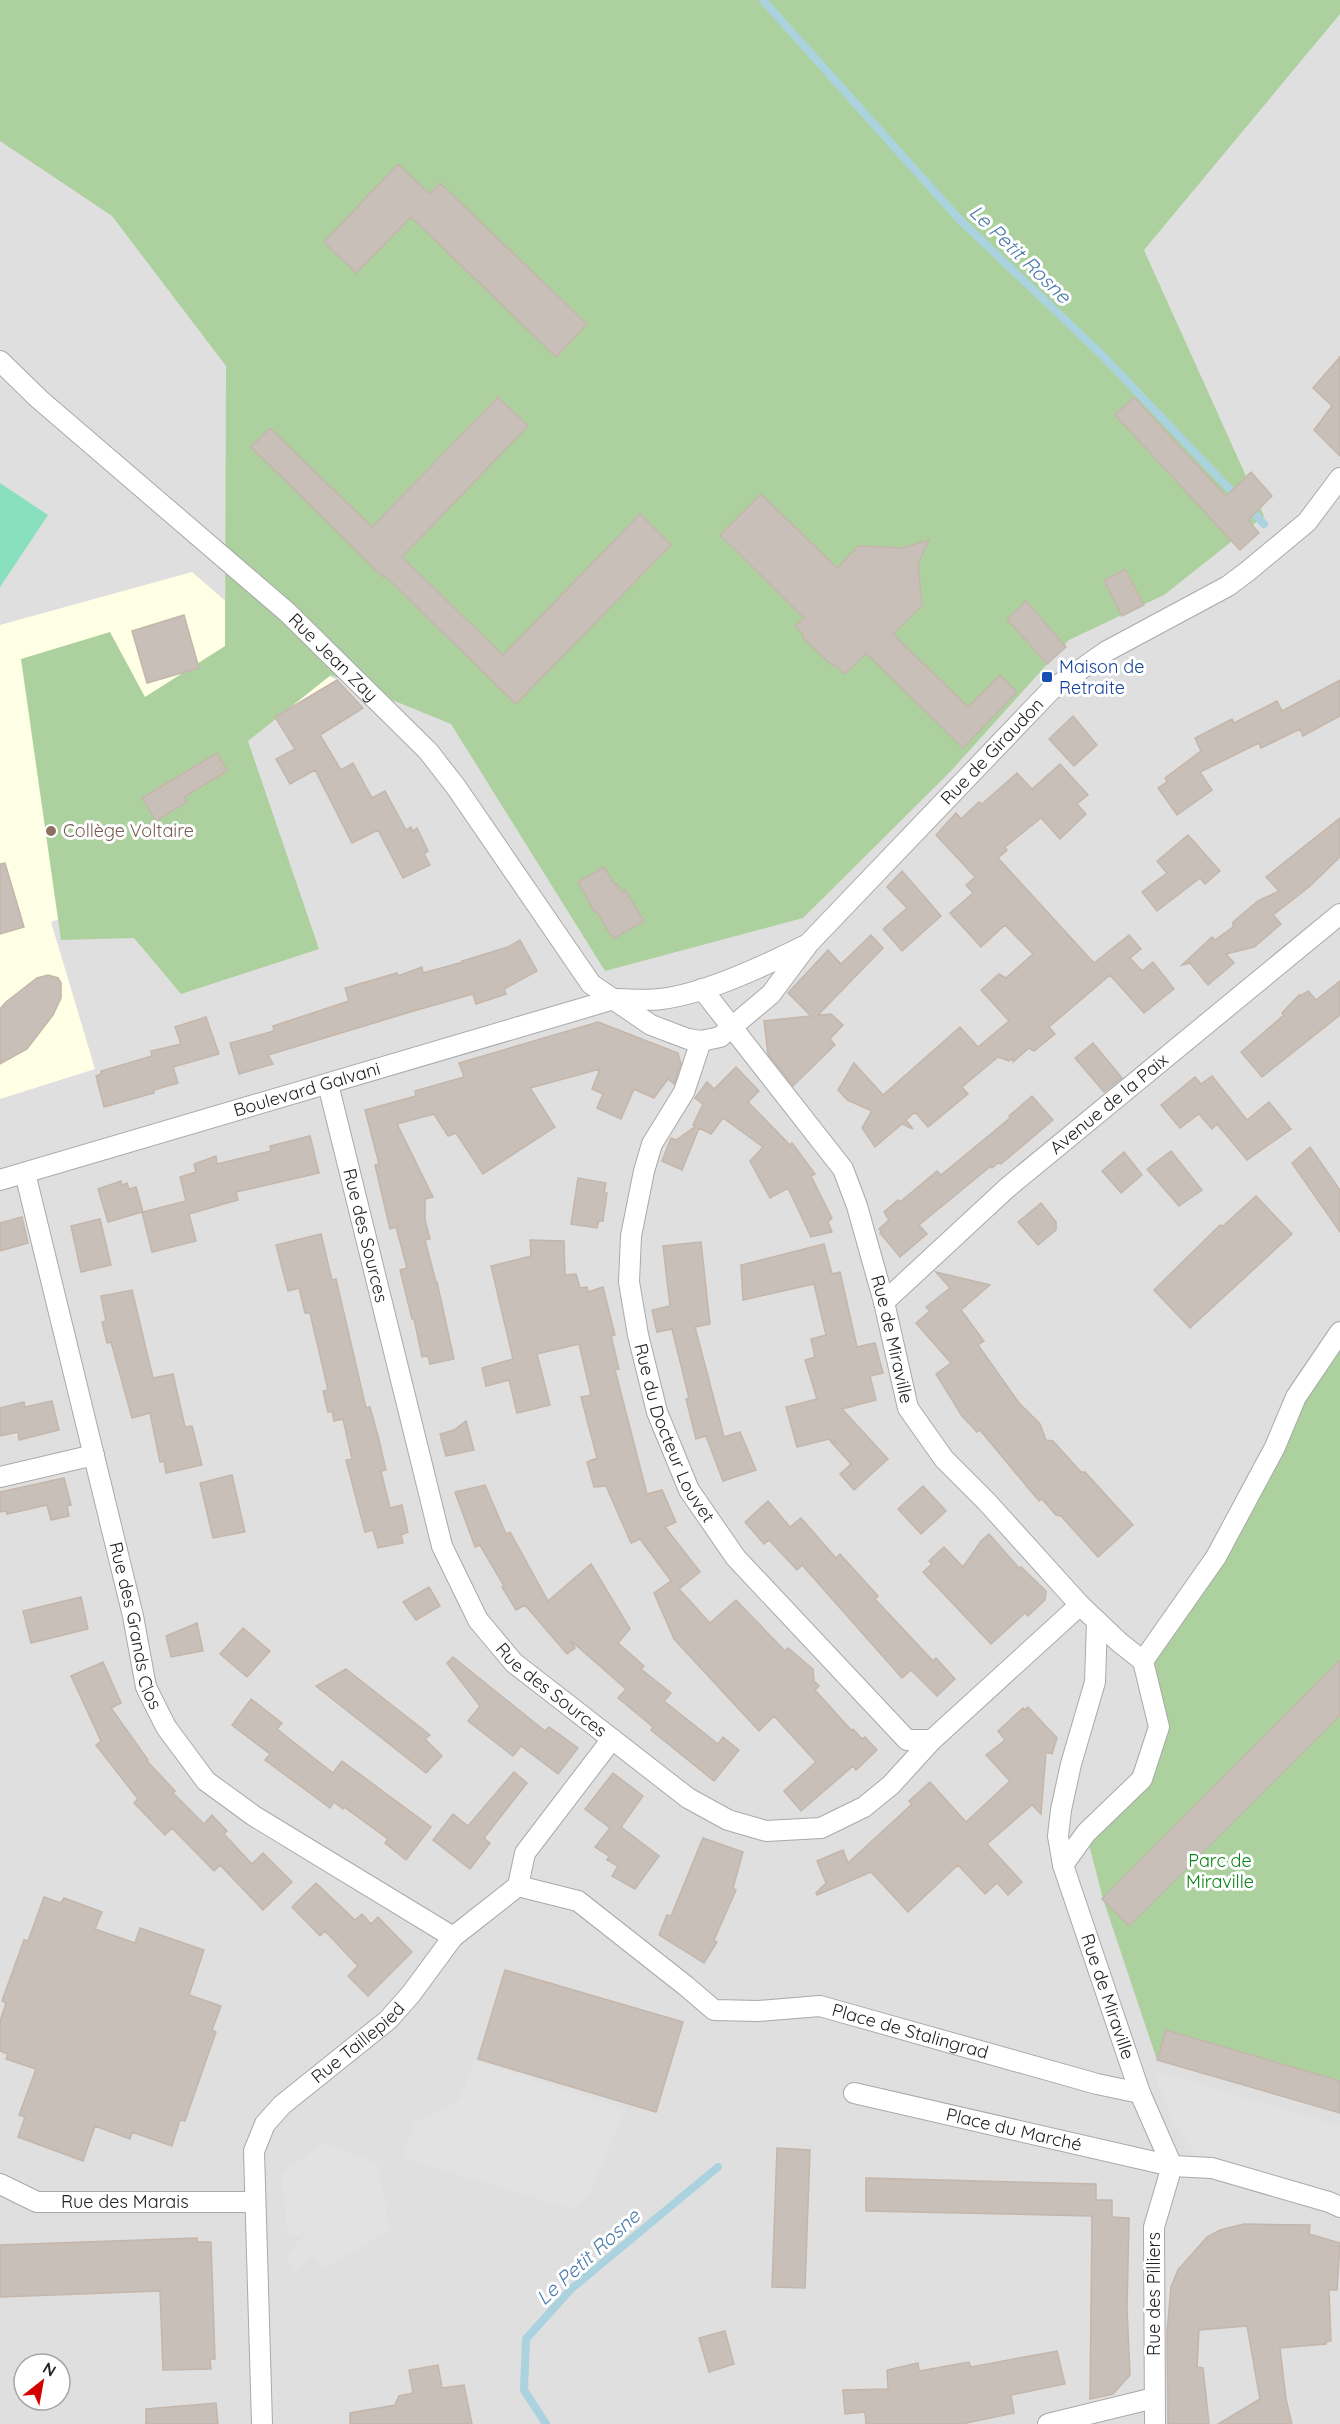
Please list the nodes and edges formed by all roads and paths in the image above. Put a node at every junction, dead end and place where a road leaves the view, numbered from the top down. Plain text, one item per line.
1 (0, 361) edge
2 (1340, 478) edge
3 (1340, 914) edge
4 (809, 943) junction
5 (702, 989) junction
6 (614, 999) junction
7 (661, 999) junction
8 (734, 1027) junction
9 (669, 1032) junction
10 (701, 1041) junction
11 (328, 1084) junction
12 (25, 1173) junction
13 (0, 1180) edge
14 (884, 1302) junction
15 (1340, 1332) edge
16 (94, 1455) junction
17 (0, 1477) edge
18 (1080, 1605) junction
19 (1097, 1621) junction
20 (1143, 1661) junction
21 (612, 1739) junction
22 (932, 1740) junction
23 (1063, 1865) junction
24 (518, 1886) junction
25 (453, 1937) junction
26 (854, 2093) dead end
27 (1140, 2093) junction
28 (1172, 2166) junction
29 (0, 2184) edge
30 (255, 2202) junction
31 (1340, 2207) edge
32 (1154, 2398) junction
33 (262, 2424) edge
34 (1048, 2424) edge
35 (1155, 2424) edge

1 - 6 street, Rue Jean Zay
2 - 4 street, Rue de Giraudon
3 - 14 street, Avenue de la Paix
4 - 5 street, Rue de Giraudon
4 - 8 street, Rue de Giraudon
5 - 7 street, Rue de Giraudon
5 - 8 street, Rue de Miraville
6 - 7 street, Rue de Giraudon
6 - 9 street
6 - 11 street, Boulevard Galvani
7 - 9 street
8 - 10 street
8 - 14 street, Rue de Miraville
9 - 10 street
10 - 22 street, Rue du Docteur Louvet
11 - 12 street, Boulevard Galvani
11 - 21 street, Rue des Sources
12 - 13 street, Boulevard Galvani
12 - 16 street, Rue des Grands Clos
14 - 18 street, Rue de Miraville
15 - 20 street
16 - 17 street
16 - 25 street, Rue des Grands Clos
18 - 19 street, Rue de Miraville
18 - 22 street, Rue des Sources
19 - 20 street, Rue de Miraville
19 - 23 street, Rue de Miraville
20 - 23 street
21 - 22 street, Rue des Sources
21 - 24 street
23 - 27 street, Rue de Miraville
24 - 25 street, Rue Taillepied
24 - 27 street, Place de Stalingrad
25 - 30 street, Rue Taillepied
26 - 28 street, Place du Marché
27 - 28 street, Rue de Miraville
28 - 31 street, Place du Marché
28 - 32 street, Rue des Pilliers
29 - 30 street, Rue des Marais
30 - 33 street, Rue Taillepied
32 - 34 street
32 - 35 street, Rue des Pilliers

